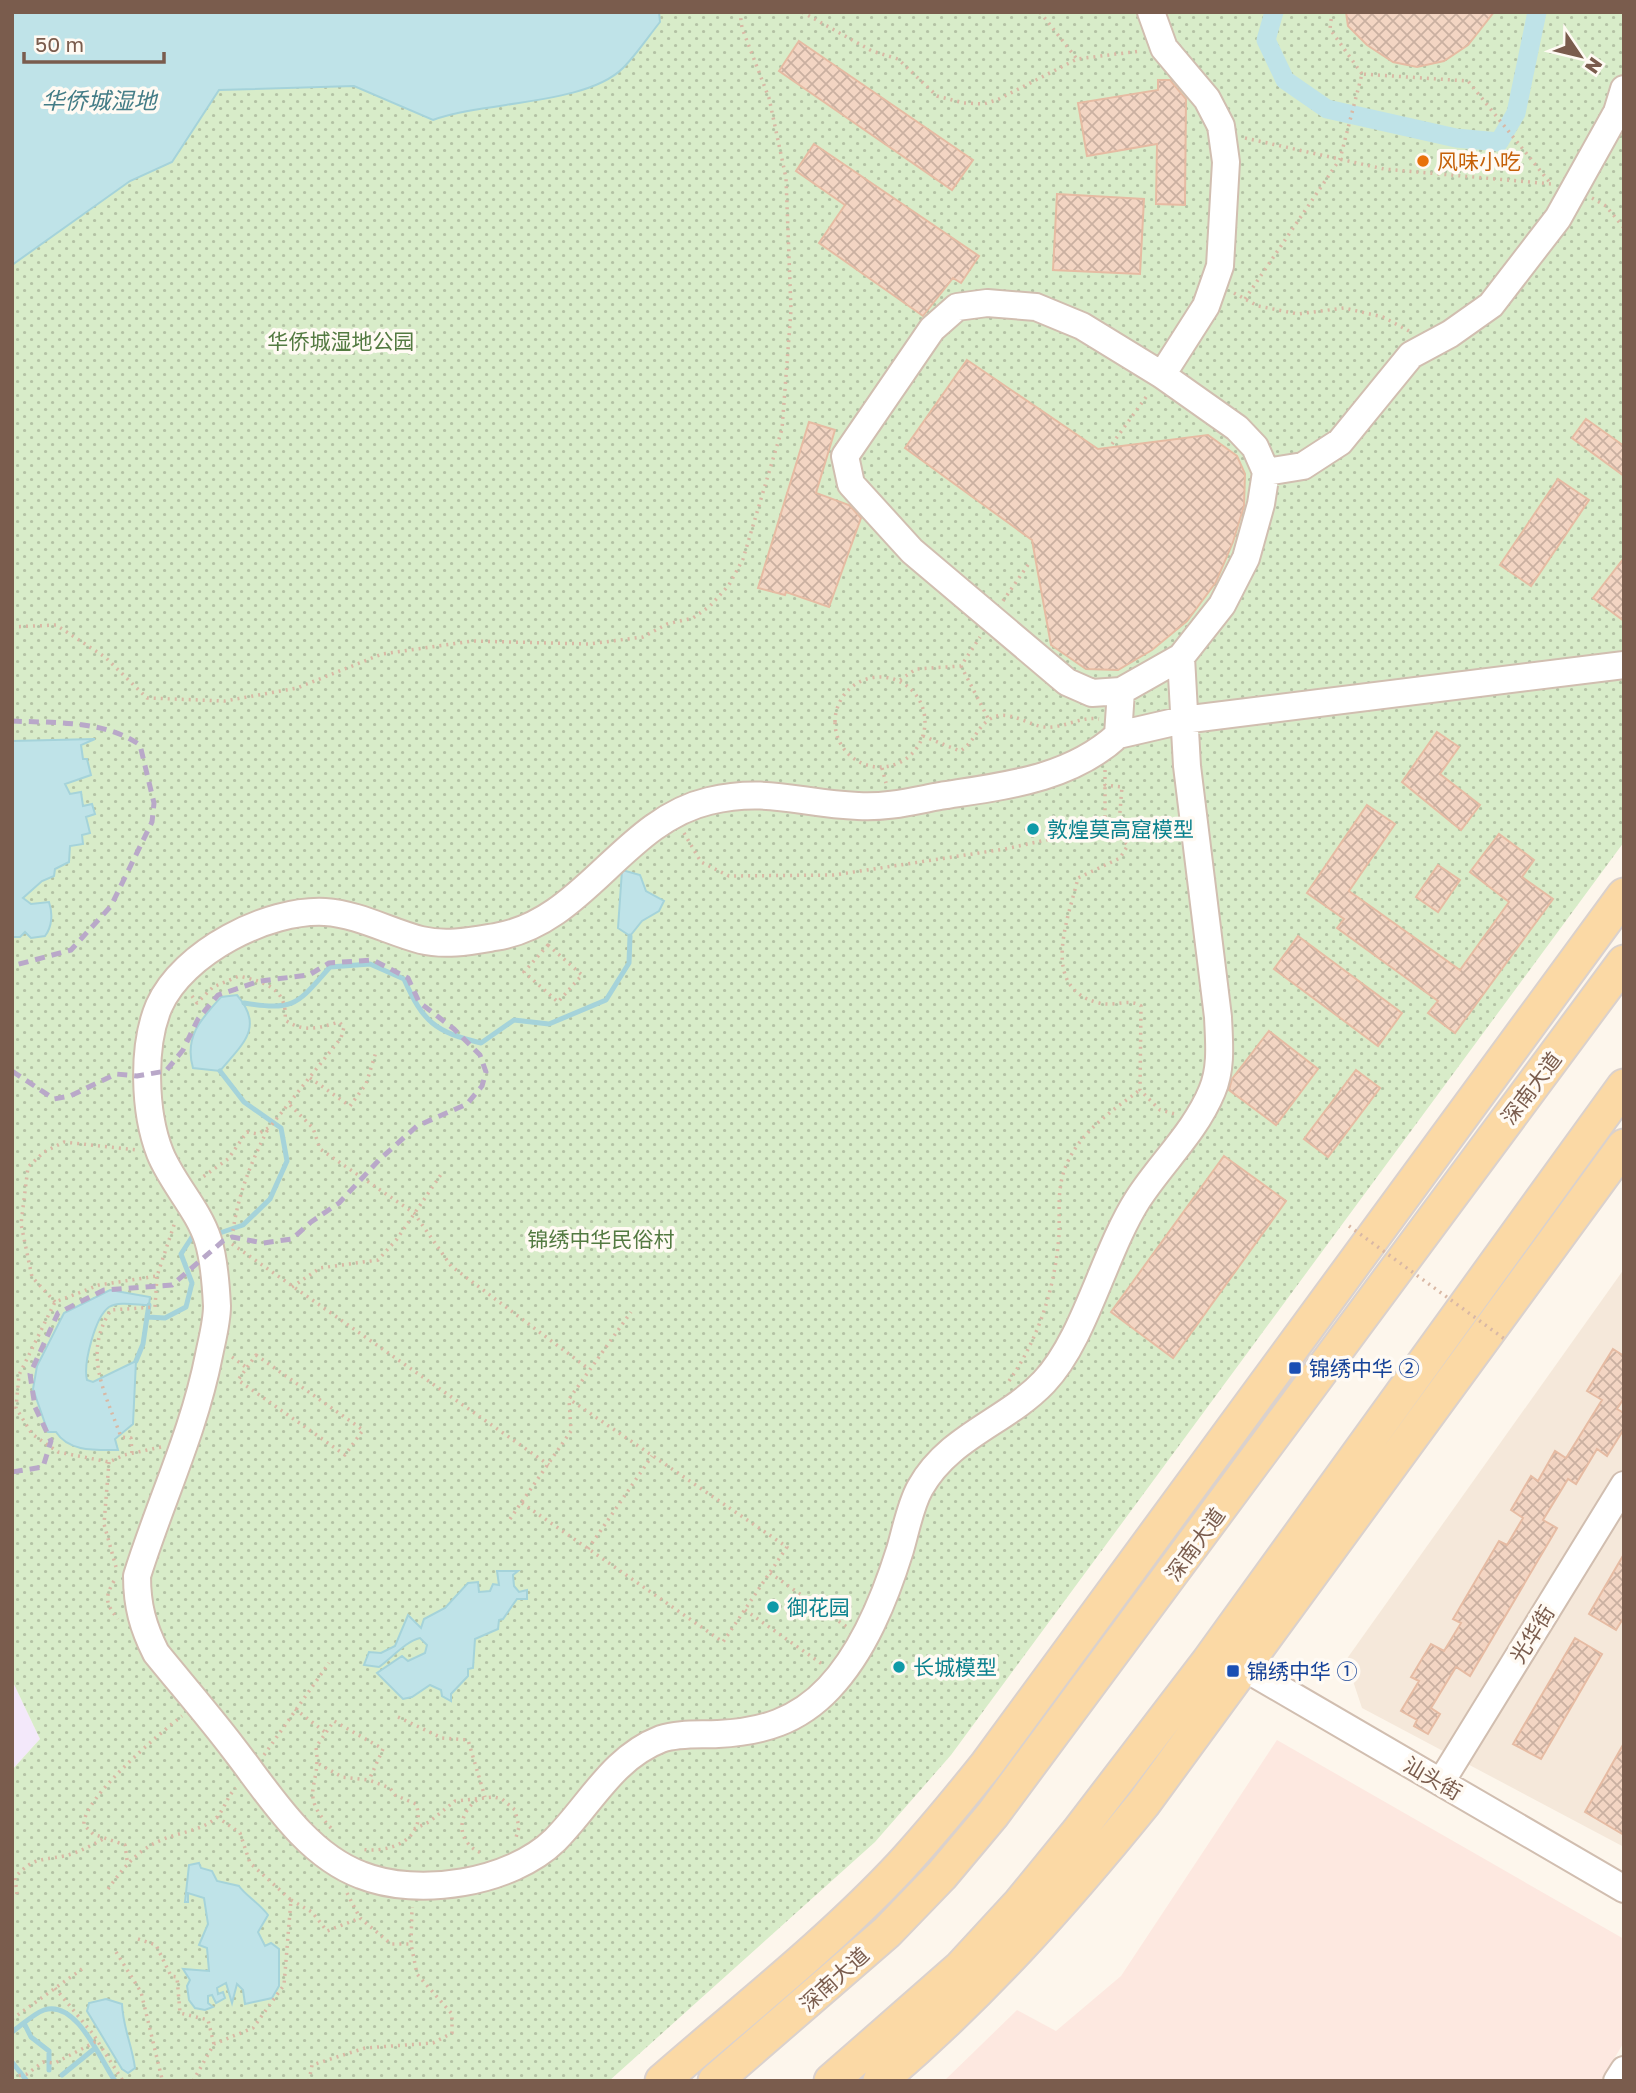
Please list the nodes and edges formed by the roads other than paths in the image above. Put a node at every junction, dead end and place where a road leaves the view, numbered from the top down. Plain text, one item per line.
1 (1151, 12) edge
2 (1622, 106) edge
3 (1162, 375) junction
4 (1266, 472) junction
5 (1181, 657) junction
6 (1624, 665) edge
7 (1121, 691) junction
8 (1184, 720) junction
9 (1114, 735) junction
10 (1624, 895) edge
11 (1624, 962) edge
12 (1624, 1086) edge
13 (1624, 1146) edge
14 (1433, 1346) junction
15 (1378, 1479) junction
16 (1624, 1485) edge
17 (1124, 1578) junction
18 (1243, 1667) junction
19 (1079, 1702) junction
20 (1441, 1782) junction
21 (1624, 1889) edge
22 (960, 1968) junction
23 (1624, 2070) edge
24 (716, 2079) edge
25 (662, 2081) edge
26 (831, 2081) edge
27 (873, 2081) edge
28 (880, 2081) edge
29 (1617, 2081) edge

1 - 3 street
2 - 4 street
3 - 4 street
3 - 7 street
4 - 5 street
5 - 7 street
5 - 8 street
6 - 8 street
7 - 9 street
8 - 9 street
8 - 9 street
10 - 17 main road
11 - 19 main road, 深南大道
12 - 14 main road
13 - 15 main road
14 - 15 main road
14 - 22 main road
15 - 18 main road
16 - 20 street, 光华街
17 - 19 main road
17 - 25 main road
18 - 20 street, 汕头街
18 - 28 main road
19 - 24 main road, 深南大道
20 - 21 street, 汕头街
22 - 26 main road
22 - 27 main road
23 - 29 street

